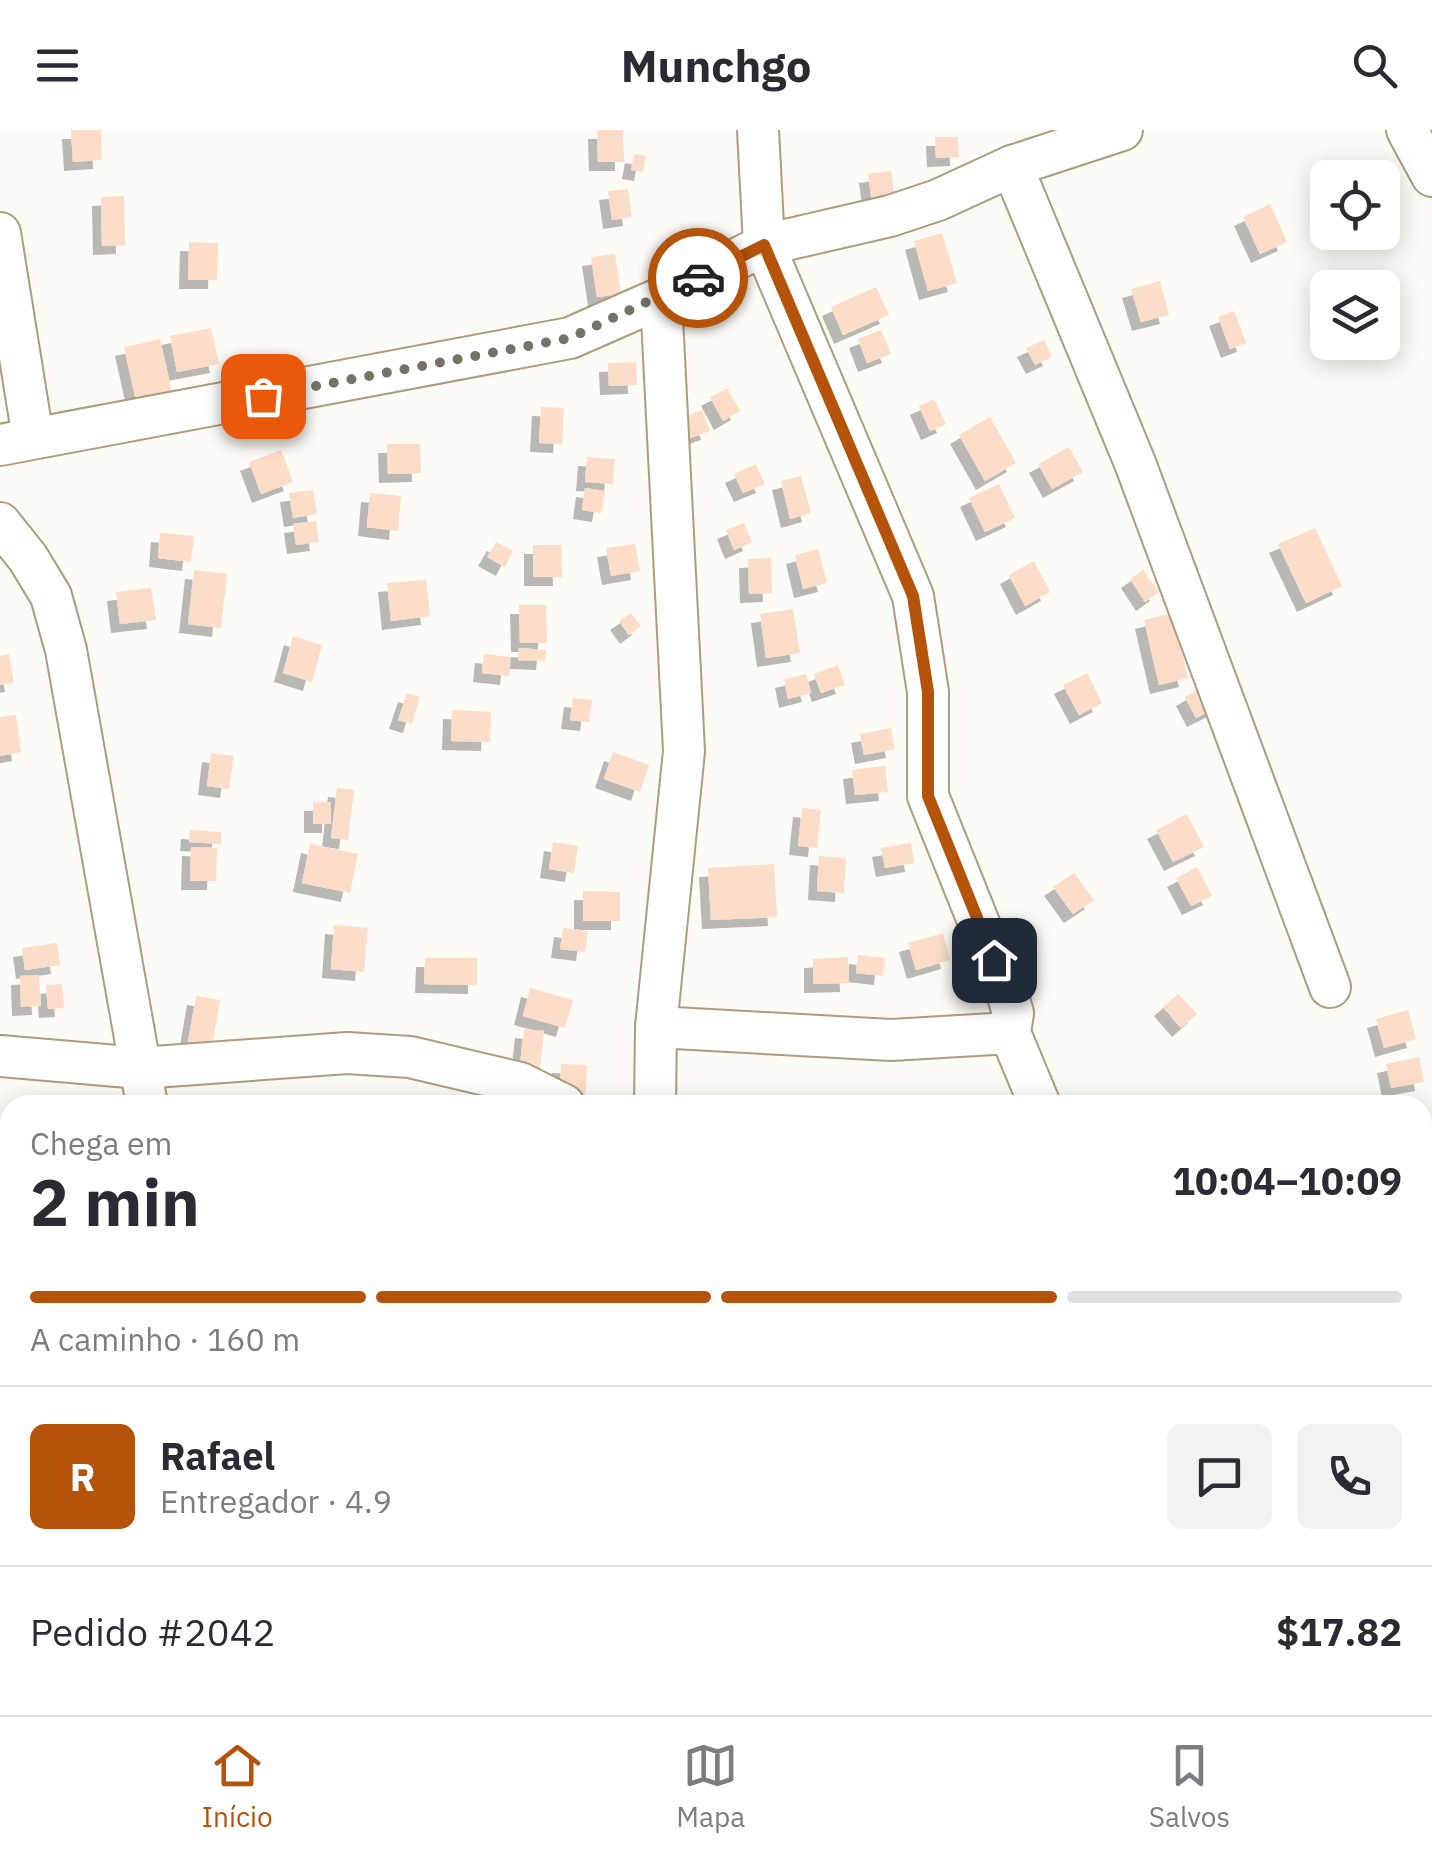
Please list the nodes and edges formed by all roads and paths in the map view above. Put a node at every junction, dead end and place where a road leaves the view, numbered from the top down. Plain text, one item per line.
1 (758, 130) edge
2 (1122, 130) edge
3 (1407, 130) edge
4 (1048, 142) edge
5 (1012, 166) junction
6 (1432, 176) edge
7 (0, 233) edge
8 (764, 245) junction
9 (661, 298) junction
10 (17, 442) edge
11 (0, 523) edge
12 (1330, 986) dead end
13 (656, 1028) junction
14 (1010, 1033) junction
15 (0, 1056) edge
16 (144, 1086) edge
17 (543, 1095) edge
18 (655, 1095) edge
19 (1036, 1095) edge

1 - 8 street
2 - 4 street
3 - 6 street
4 - 5 street
5 - 8 street
5 - 12 street
7 - 10 street
8 - 9 street
8 - 14 street
9 - 10 street
9 - 13 street
11 - 16 street
13 - 14 street
13 - 18 street
14 - 19 street
15 - 16 street
16 - 17 street

